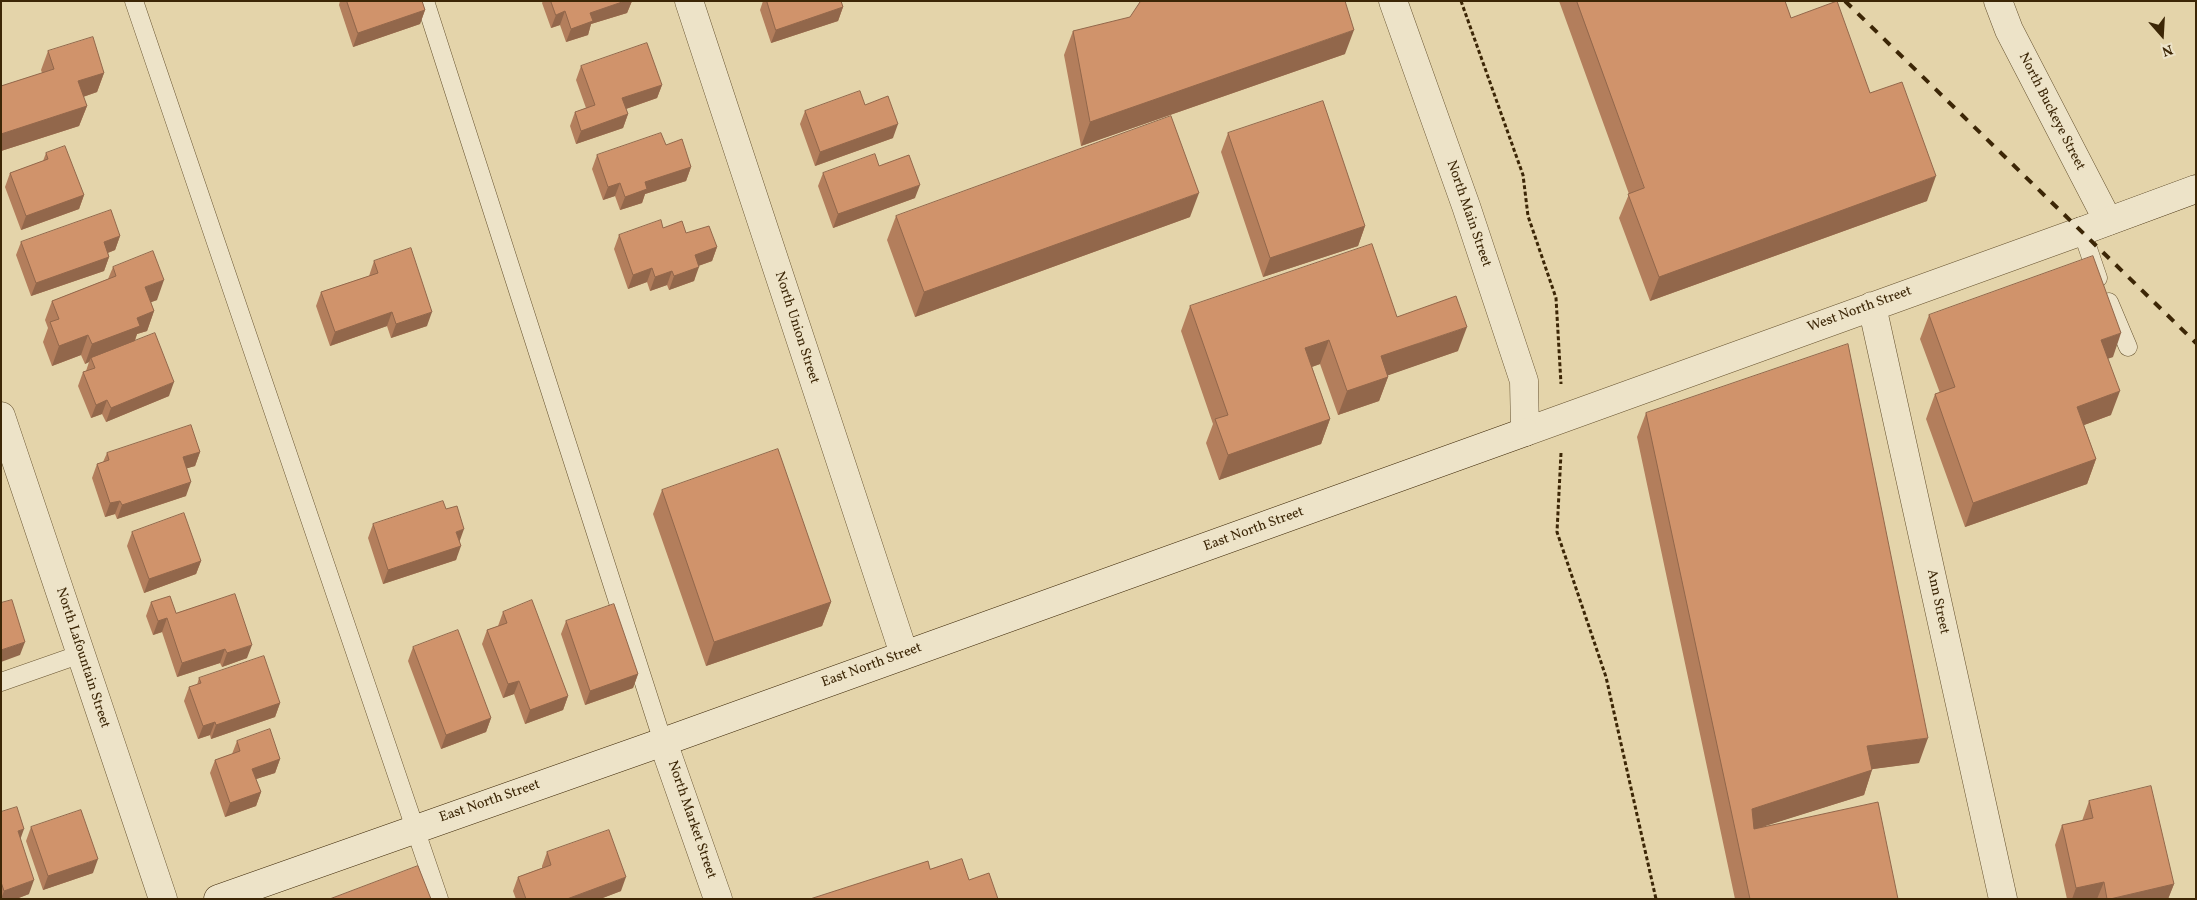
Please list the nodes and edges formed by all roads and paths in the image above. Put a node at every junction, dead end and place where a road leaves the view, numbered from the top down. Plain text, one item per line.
1 (134, 1) edge
2 (425, 1) edge
3 (689, 1) edge
4 (1393, 1) edge
5 (1998, 1) edge
6 (2196, 189) edge
7 (2108, 221) junction
8 (2082, 231) junction
9 (1872, 306) junction
10 (2128, 347) dead end
11 (1, 416) edge
12 (1525, 432) junction
13 (81, 654) junction
14 (904, 654) junction
15 (1, 682) edge
16 (663, 742) junction
17 (414, 828) junction
18 (162, 899) edge
19 (218, 899) edge
20 (439, 899) edge
21 (718, 899) edge
22 (2003, 899) edge

1 - 17 lane
2 - 16 lane
3 - 14 street, North Union Street
4 - 12 street, North Main Street
5 - 7 street, North Buckeye Street
6 - 7 street, West North Street
7 - 8 street, West North Street
8 - 9 street, West North Street
8 - 10 lane
9 - 12 street, West North Street
9 - 22 street, Ann Street
11 - 13 street, North Lafountain Street
12 - 14 street, East North Street
13 - 15 lane
13 - 18 street, North Lafountain Street
14 - 16 street, East North Street
16 - 17 street, East North Street
16 - 21 street, North Market Street
17 - 19 street, East North Street
17 - 20 lane

